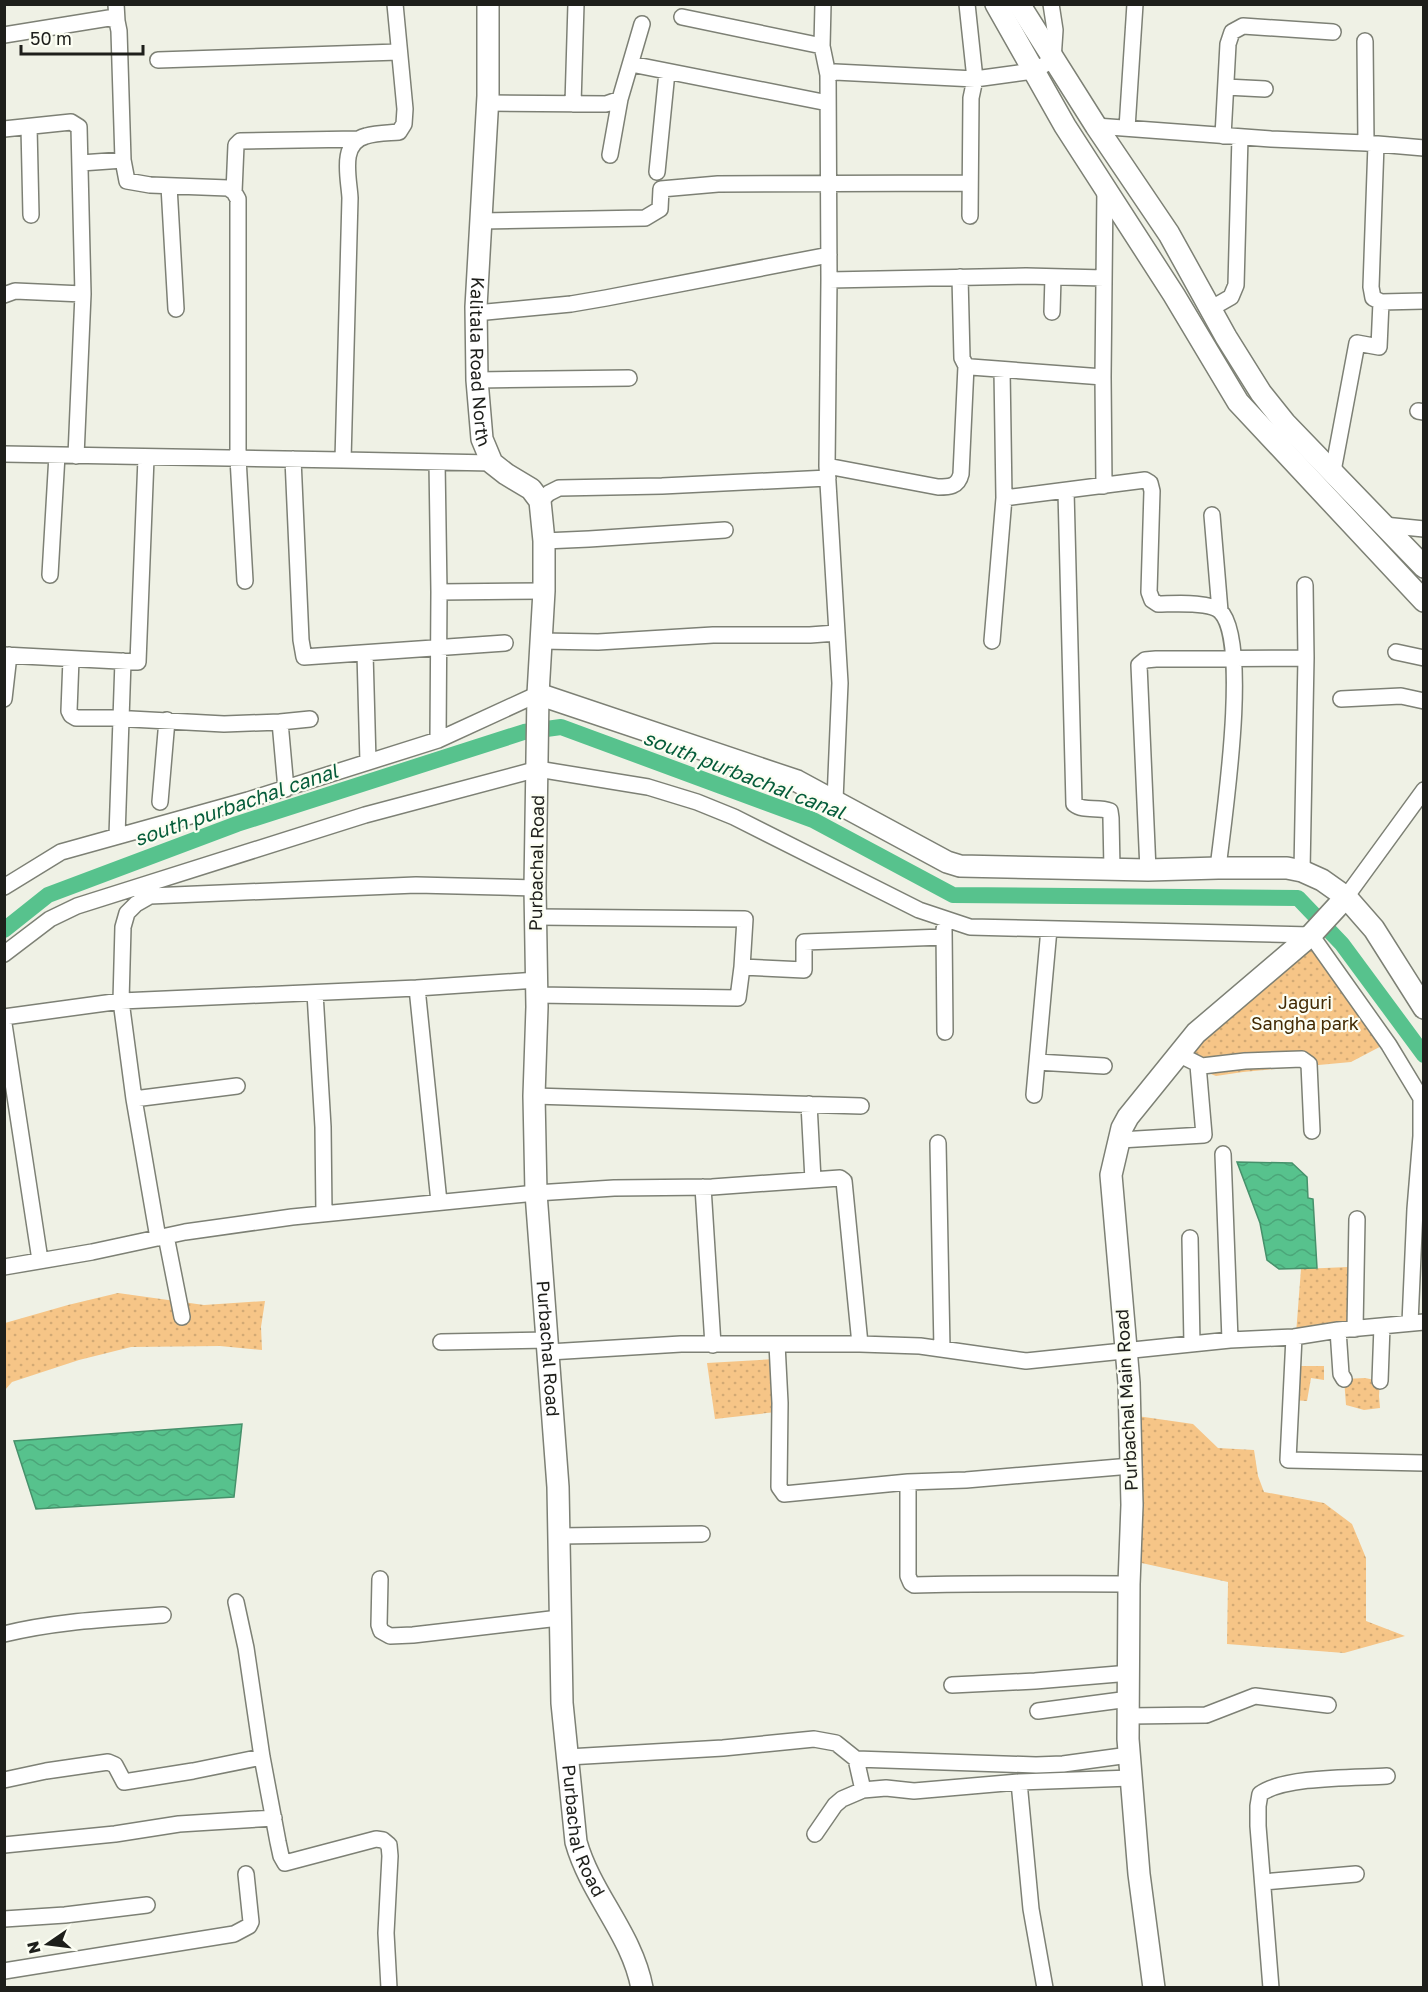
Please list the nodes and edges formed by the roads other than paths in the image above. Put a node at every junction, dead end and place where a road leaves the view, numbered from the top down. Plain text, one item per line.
1 (116, 4) edge
2 (395, 4) edge
3 (488, 4) edge
4 (576, 4) edge
5 (823, 4) edge
6 (968, 4) edge
7 (996, 4) edge
8 (1019, 4) edge
9 (1051, 4) edge
10 (1135, 4) edge
11 (682, 17) dead end
12 (117, 21) junction
13 (642, 24) dead end
14 (1333, 32) dead end
15 (4, 35) edge
16 (1365, 41) dead end
17 (822, 46) junction
18 (398, 52) junction
19 (158, 60) dead end
20 (1053, 60) junction
21 (631, 64) junction
22 (1033, 71) junction
23 (667, 72) junction
24 (828, 75) junction
25 (975, 79) junction
26 (1226, 87) junction
27 (1265, 89) dead end
28 (620, 99) junction
29 (488, 103) junction
30 (828, 103) junction
31 (573, 104) junction
32 (1095, 126) junction
33 (29, 127) junction
34 (1127, 128) junction
35 (4, 129) edge
36 (1223, 136) junction
37 (1240, 137) junction
38 (358, 139) junction
39 (1371, 143) junction
40 (1424, 148) edge
41 (610, 156) dead end
42 (123, 160) junction
43 (81, 163) junction
44 (657, 172) dead end
45 (970, 183) junction
46 (828, 184) junction
47 (169, 186) junction
48 (1105, 188) junction
49 (234, 192) junction
50 (31, 215) dead end
51 (970, 216) dead end
52 (481, 221) junction
53 (829, 255) junction
54 (960, 277) junction
55 (1053, 277) junction
56 (1104, 278) junction
57 (829, 280) junction
58 (83, 294) junction
59 (4, 295) edge
60 (1424, 301) edge
61 (1381, 302) junction
62 (176, 309) dead end
63 (1210, 309) junction
64 (1052, 312) dead end
65 (476, 313) junction
66 (966, 366) junction
67 (1002, 370) junction
68 (1103, 377) junction
69 (629, 378) dead end
70 (477, 380) junction
71 (4, 454) edge
72 (57, 455) junction
73 (76, 456) junction
74 (146, 458) junction
75 (238, 458) junction
76 (293, 459) junction
77 (343, 460) junction
78 (436, 462) junction
79 (492, 463) junction
80 (1333, 471) junction
81 (827, 472) junction
82 (1104, 486) junction
83 (1066, 491) junction
84 (1004, 498) junction
85 (540, 501) junction
86 (1212, 515) dead end
87 (1384, 525) junction
88 (1424, 529) edge
89 (725, 531) dead end
90 (544, 541) junction
91 (1424, 567) edge
92 (50, 575) dead end
93 (245, 581) dead end
94 (1305, 585) dead end
95 (544, 591) junction
96 (439, 592) junction
97 (1424, 601) edge
98 (1220, 612) junction
99 (836, 633) junction
100 (992, 640) dead end
101 (541, 641) junction
102 (505, 643) dead end
103 (438, 648) junction
104 (1396, 652) dead end
105 (365, 653) junction
106 (7, 655) edge
107 (1306, 658) junction
108 (1424, 658) edge
109 (71, 659) junction
110 (1234, 659) junction
111 (123, 661) junction
112 (4, 699) edge
113 (1341, 699) dead end
114 (1424, 701) edge
115 (538, 703) junction
116 (121, 718) junction
117 (310, 719) dead end
118 (167, 720) junction
119 (280, 722) junction
120 (438, 740) junction
121 (368, 762) junction
122 (538, 762) junction
123 (286, 789) junction
124 (1424, 790) edge
125 (835, 800) junction
126 (160, 802) dead end
127 (117, 836) junction
128 (1218, 868) junction
129 (1112, 869) junction
130 (1148, 870) junction
131 (1302, 871) junction
132 (4, 887) edge
133 (535, 888) junction
134 (1347, 895) junction
135 (536, 917) junction
136 (944, 920) junction
137 (1049, 929) junction
138 (1313, 933) junction
139 (944, 937) junction
140 (4, 954) edge
141 (742, 967) junction
142 (417, 988) junction
143 (536, 988) junction
144 (315, 993) junction
145 (121, 1001) junction
146 (1424, 1008) edge
147 (4, 1017) edge
148 (4, 1024) edge
149 (945, 1032) dead end
150 (1178, 1054) junction
151 (7, 1061) edge
152 (1037, 1062) junction
153 (1198, 1065) junction
154 (1104, 1066) dead end
155 (237, 1086) dead end
156 (1034, 1095) dead end
157 (534, 1096) junction
158 (134, 1099) junction
159 (1422, 1102) edge
160 (809, 1104) junction
161 (861, 1106) dead end
162 (1312, 1131) dead end
163 (1120, 1140) junction
164 (938, 1143) dead end
165 (1223, 1154) dead end
166 (813, 1180) junction
167 (703, 1187) junction
168 (536, 1193) junction
169 (439, 1202) junction
170 (324, 1214) junction
171 (1357, 1219) dead end
172 (162, 1237) junction
173 (1190, 1238) dead end
174 (40, 1260) junction
175 (4, 1267) edge
176 (182, 1317) dead end
177 (1417, 1323) edge
178 (1382, 1326) junction
179 (1355, 1329) junction
180 (1338, 1330) junction
181 (1294, 1337) junction
182 (1230, 1340) junction
183 (441, 1342) dead end
184 (777, 1344) junction
185 (860, 1344) junction
186 (1192, 1344) junction
187 (713, 1345) junction
188 (548, 1346) junction
189 (942, 1349) junction
190 (1127, 1351) junction
191 (1344, 1379) dead end
192 (1380, 1381) dead end
193 (1424, 1463) edge
194 (1131, 1466) junction
195 (908, 1482) junction
196 (702, 1534) dead end
197 (559, 1536) junction
198 (380, 1580) dead end
199 (1129, 1584) junction
200 (236, 1602) dead end
201 (163, 1615) dead end
202 (559, 1618) junction
203 (4, 1634) edge
204 (1130, 1673) junction
205 (952, 1685) dead end
206 (1328, 1705) dead end
207 (1129, 1708) junction
208 (1038, 1711) dead end
209 (1129, 1755) junction
210 (262, 1757) junction
211 (568, 1758) junction
212 (856, 1759) junction
213 (1387, 1776) dead end
214 (1131, 1778) junction
215 (4, 1780) edge
216 (1020, 1782) junction
217 (863, 1790) junction
218 (274, 1818) junction
219 (814, 1834) dead end
220 (4, 1845) edge
221 (246, 1874) dead end
222 (1356, 1874) dead end
223 (1263, 1882) junction
224 (147, 1905) dead end
225 (4, 1919) edge
226 (4, 1971) edge
227 (389, 1988) edge
228 (642, 1988) edge
229 (1045, 1988) edge
230 (1154, 1988) edge
231 (1271, 1988) edge

1 - 12 street
2 - 18 street
3 - 29 street, Kalitala Road North
4 - 31 street
5 - 17 street
6 - 25 street
7 - 22 street
8 - 20 street
9 - 20 street
10 - 34 street
11 - 17 street
12 - 15 street
12 - 42 street
13 - 21 street
14 - 26 street
16 - 39 street
17 - 24 street
18 - 19 street
18 - 38 street
20 - 22 street
20 - 32 street
21 - 23 street
21 - 28 street
22 - 25 street
22 - 48 street
23 - 30 street
23 - 44 street
24 - 25 street
24 - 30 street
25 - 45 street
26 - 27 street
26 - 36 street
28 - 31 street
28 - 41 street
29 - 31 street
29 - 52 street, Kalitala Road North
30 - 46 street
32 - 34 street
32 - 63 street
33 - 35 street
33 - 43 street
33 - 50 street
34 - 36 street
36 - 37 street
37 - 39 street
37 - 63 street
38 - 49 street
38 - 77 street
39 - 40 street
39 - 61 street
42 - 43 street
42 - 47 street
43 - 58 street
45 - 46 street
45 - 51 street
46 - 52 street
46 - 53 street
47 - 49 street
47 - 62 street
48 - 56 street
48 - 97 street
49 - 75 street
52 - 65 street, Kalitala Road North
53 - 57 street
53 - 65 street
54 - 55 street
54 - 57 street
54 - 66 street
55 - 56 street
55 - 64 street
56 - 68 street
57 - 81 street
58 - 59 street
58 - 73 street
60 - 61 street
61 - 80 street
63 - 80 street
65 - 70 street, Kalitala Road North
66 - 67 street
66 - 81 street
67 - 68 street
67 - 84 street
68 - 82 street
69 - 70 street
70 - 79 street, Kalitala Road North
71 - 72 street
72 - 73 street
72 - 92 street
73 - 74 street
74 - 75 street
74 - 111 street
75 - 76 street
75 - 93 street
76 - 77 street
76 - 105 street
77 - 78 street
78 - 79 street
78 - 96 street
79 - 85 street, Kalitala Road North
80 - 87 street
81 - 85 street
81 - 99 street
82 - 83 street
82 - 98 street
83 - 84 street
83 - 129 street
84 - 100 street
85 - 90 street
86 - 98 street
87 - 88 street
87 - 91 street
89 - 90 street
90 - 95 street
94 - 107 street
95 - 96 street
95 - 101 street
96 - 103 street
98 - 110 street
99 - 101 street
99 - 125 street
101 - 115 street
102 - 103 street
103 - 105 street
103 - 120 street
104 - 108 street
105 - 121 street
106 - 109 street
106 - 112 street
107 - 110 street
107 - 131 street
109 - 111 street
109 - 116 street
110 - 128 street
110 - 130 street
111 - 116 street
113 - 114 street
115 - 120 street
115 - 122 street, Purbachal Road
115 - 125 street
116 - 118 street
116 - 127 street
117 - 119 street
118 - 119 street
118 - 126 street
119 - 123 street
120 - 121 street
121 - 123 street
122 - 133 street, Purbachal Road
122 - 136 street
122 - 140 street
123 - 127 street
124 - 134 street, Purbachal Main Road
125 - 129 street
127 - 132 street
128 - 130 street
128 - 131 street
129 - 130 street
131 - 134 street
133 - 135 street, Purbachal Road
133 - 145 street
134 - 138 street, Purbachal Main Road
134 - 146 street
135 - 141 street
135 - 143 street, Purbachal Road
136 - 137 street
136 - 139 street
137 - 138 street
137 - 152 street
138 - 150 street, Purbachal Main Road
138 - 159 street
139 - 141 street
139 - 149 street
141 - 143 street
142 - 143 street
142 - 144 street
142 - 169 street
143 - 157 street, Purbachal Road
144 - 145 street
144 - 170 street
145 - 147 street
145 - 158 street
148 - 151 street
150 - 153 street
150 - 163 street, Purbachal Main Road
151 - 174 street
152 - 154 street
152 - 156 street
153 - 162 street
153 - 163 street
155 - 158 street
157 - 160 street
157 - 168 street, Purbachal Road
158 - 172 street
159 - 177 street
160 - 161 street
160 - 166 street
163 - 190 street, Purbachal Main Road
164 - 189 street
165 - 182 street
166 - 167 street
166 - 185 street
167 - 168 street
167 - 187 street
168 - 169 street
168 - 188 street, Purbachal Road
169 - 170 street
170 - 172 street
171 - 179 street
172 - 174 street
172 - 176 street
173 - 186 street
174 - 175 street
177 - 178 street
178 - 179 street
178 - 192 street
179 - 180 street
180 - 181 street
180 - 191 street
181 - 182 street
181 - 193 street
182 - 186 street
183 - 188 street
184 - 185 street
184 - 187 street
184 - 195 street
185 - 189 street
186 - 190 street
187 - 188 street
188 - 197 street, Purbachal Road
189 - 190 street
190 - 194 street, Purbachal Main Road
194 - 195 street
194 - 199 street, Purbachal Main Road
195 - 199 street
196 - 197 street
197 - 202 street, Purbachal Road
198 - 202 street
199 - 204 street, Purbachal Main Road
200 - 210 street
201 - 203 street
202 - 211 street, Purbachal Road
204 - 205 street
204 - 207 street, Purbachal Main Road
206 - 207 street
207 - 208 street
207 - 209 street, Purbachal Main Road
209 - 212 street
209 - 214 street, Purbachal Main Road
210 - 215 street
210 - 218 street
211 - 212 street
211 - 228 street, Purbachal Road
212 - 217 street
213 - 223 street
214 - 216 street
214 - 230 street, Purbachal Main Road
216 - 217 street
216 - 229 street
217 - 219 street
218 - 220 street
218 - 227 street
221 - 226 street
222 - 223 street
223 - 231 street
224 - 225 street

